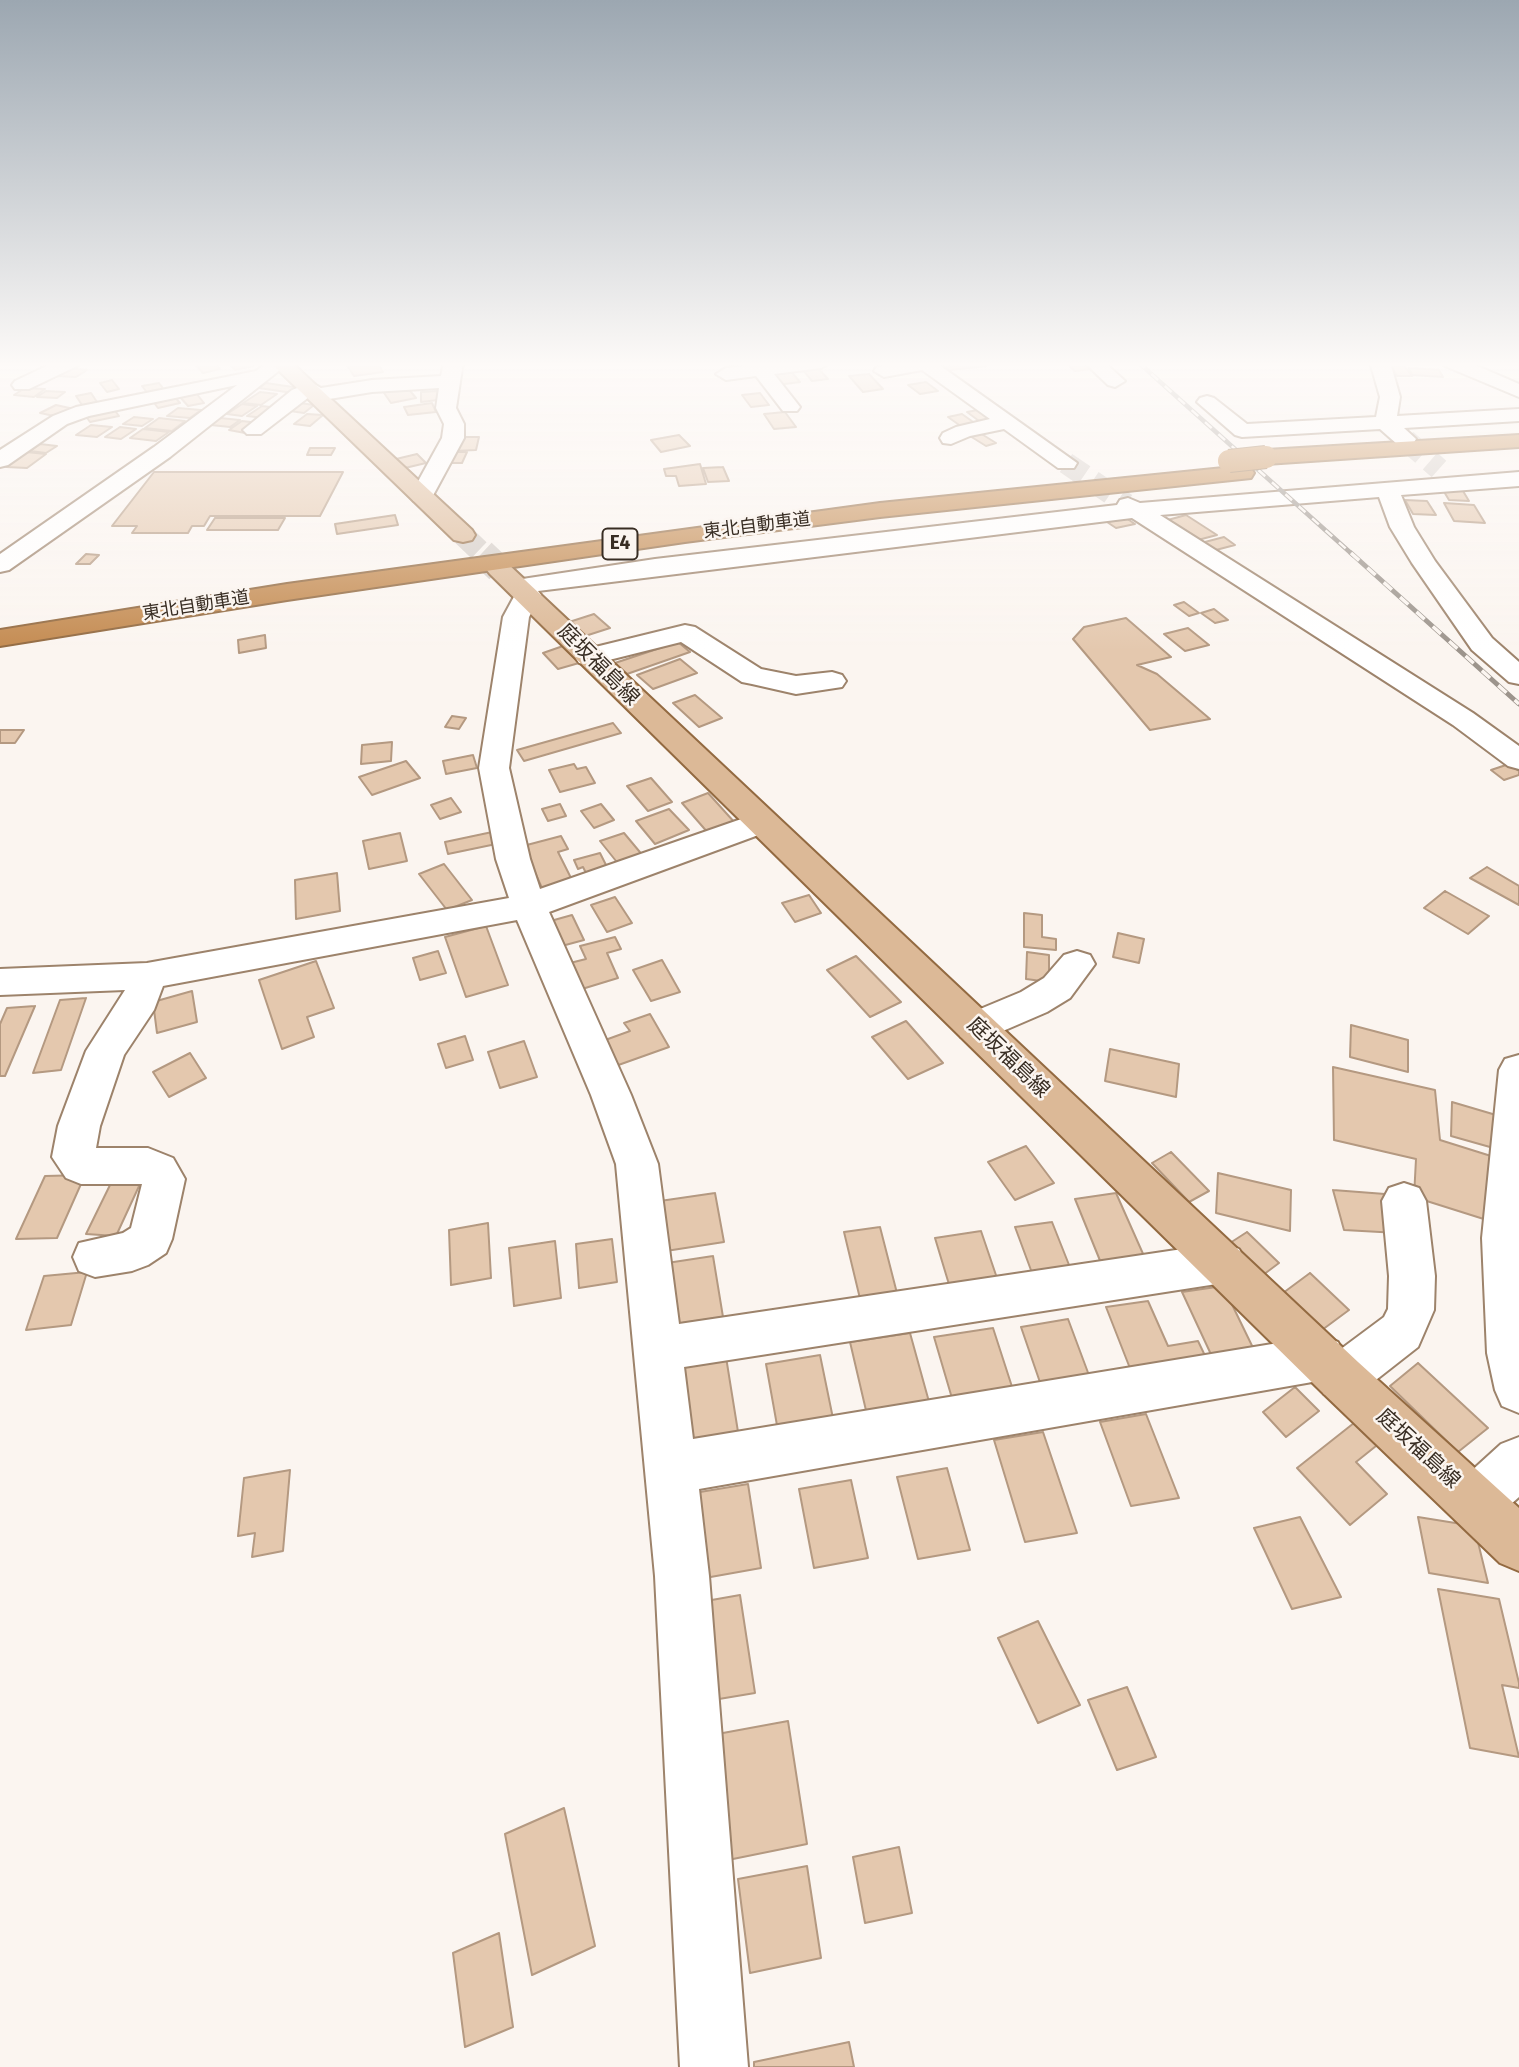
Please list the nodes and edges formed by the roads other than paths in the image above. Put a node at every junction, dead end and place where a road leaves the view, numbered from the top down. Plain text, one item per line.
1 (153, 458) edge
2 (383, 458) edge
3 (442, 458) edge
4 (1059, 458) edge
5 (1324, 458) edge
6 (1385, 458) tunnel mouth
7 (1066, 463) tunnel mouth
8 (1273, 463) junction
9 (1236, 467) junction
10 (1519, 479) edge
11 (1387, 489) junction
12 (422, 496) junction
13 (1131, 507) junction
14 (463, 535) tunnel mouth
15 (0, 565) edge
16 (515, 583) junction
17 (0, 621) edge
18 (0, 638) edge
19 (589, 657) junction
20 (1519, 676) edge
21 (832, 681) dead end
22 (1519, 760) edge
23 (761, 823) junction
24 (529, 906) junction
25 (1077, 964) dead end
26 (147, 976) junction
27 (0, 982) edge
28 (975, 1027) junction
29 (1519, 1070) edge
30 (1404, 1201) dead end
31 (95, 1257) dead end
32 (1223, 1263) junction
33 (659, 1349) junction
34 (1331, 1368) junction
35 (1519, 1390) edge
36 (1519, 1462) edge
37 (670, 1468) junction
38 (1475, 1502) junction
39 (1519, 1544) edge
40 (714, 2067) edge

1 - 15 street
2 - 12 main road
3 - 12 street
4 - 7 street
5 - 8 highway, 東北自動車道 / E4
6 - 8 highway, 東北自動車道 / E4
8 - 9 highway, 東北自動車道 / E4
9 - 17 highway, 東北自動車道 / E4
9 - 18 highway, 東北自動車道 / E4
10 - 11 street
11 - 13 street
11 - 20 street
12 - 14 main road
13 - 16 street
13 - 22 street
16 - 19 main road, 庭坂福島線
16 - 24 street
19 - 21 street
19 - 23 main road, 庭坂福島線
23 - 24 street
23 - 28 main road, 庭坂福島線
24 - 26 street
24 - 33 street
25 - 28 street
26 - 27 street
26 - 31 street
28 - 32 main road, 庭坂福島線
29 - 35 street
30 - 34 street
32 - 33 street
32 - 34 main road, 庭坂福島線
33 - 37 street
34 - 37 street
34 - 38 main road, 庭坂福島線
36 - 38 street
37 - 40 street
38 - 39 main road, 庭坂福島線

